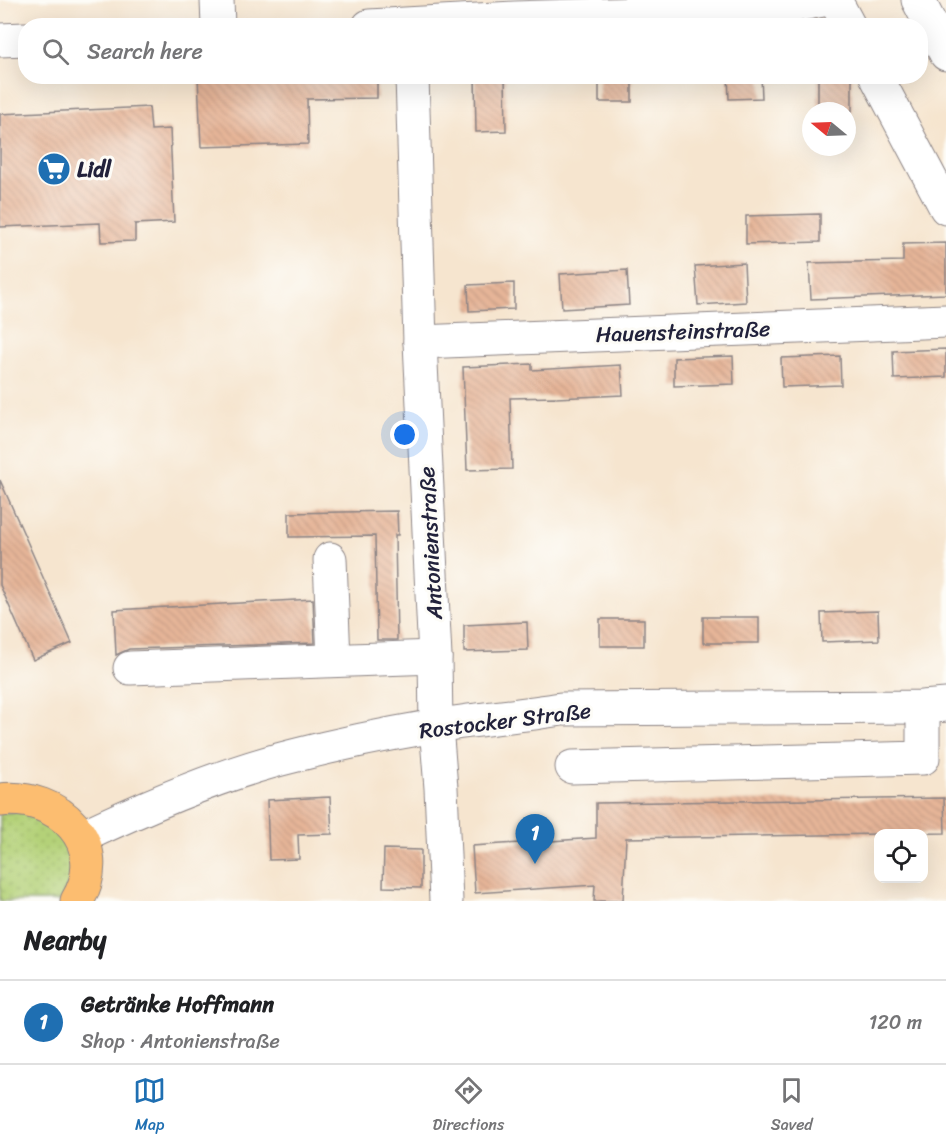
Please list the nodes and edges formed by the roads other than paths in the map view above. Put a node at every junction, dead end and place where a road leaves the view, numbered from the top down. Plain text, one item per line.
1 (217, 0) edge
2 (823, 0) edge
3 (835, 0) edge
4 (918, 0) edge
5 (218, 18) edge
6 (514, 18) edge
7 (845, 18) edge
8 (927, 18) edge
9 (928, 19) edge
10 (18, 39) edge
11 (0, 40) edge
12 (946, 54) edge
13 (412, 84) edge
14 (880, 84) edge
15 (946, 208) edge
16 (946, 321) edge
17 (420, 342) junction
18 (330, 559) dead end
19 (435, 657) junction
20 (334, 660) junction
21 (130, 668) dead end
22 (935, 706) edge
23 (436, 726) junction
24 (572, 767) dead end
25 (0, 800) edge
26 (81, 837) junction
27 (77, 901) edge
28 (446, 901) edge

1 - 5 street
2 - 6 street
3 - 7 street
4 - 8 street
9 - 12 street
10 - 11 street
13 - 17 street, Antonienstraße
14 - 15 street
16 - 17 street, Hauensteinstraße
17 - 19 street, Antonienstraße
18 - 20 street
19 - 20 street
19 - 23 street, Antonienstraße
20 - 21 street
22 - 23 street, Rostocker Straße
22 - 24 street
23 - 26 street, Rostocker Straße
23 - 28 street, Antonienstraße
25 - 26 main road
26 - 27 main road

